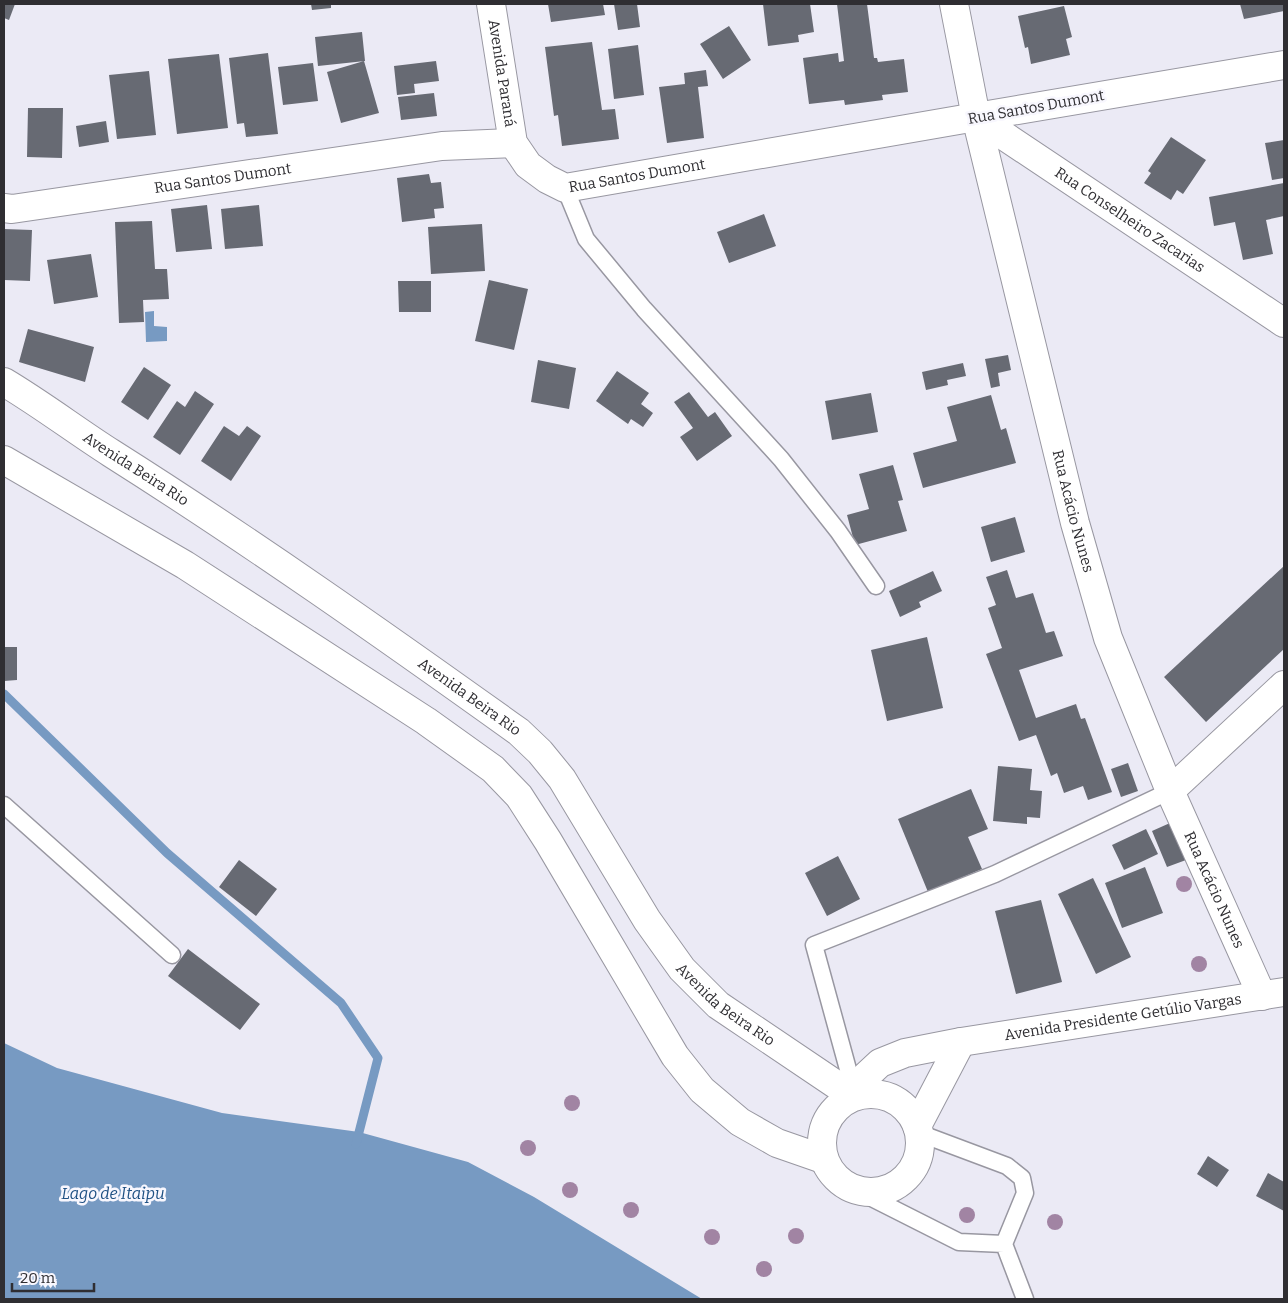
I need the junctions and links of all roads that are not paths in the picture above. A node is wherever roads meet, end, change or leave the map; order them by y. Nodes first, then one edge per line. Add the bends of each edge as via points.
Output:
1 (491, 4) edge
2 (954, 4) edge
3 (1284, 65) edge
4 (976, 116) junction
5 (513, 143) junction
6 (565, 188) junction
7 (4, 208) edge
8 (1284, 323) edge
9 (4, 382) edge
10 (4, 460) edge
11 (876, 586) dead end
12 (1284, 685) edge
13 (1170, 791) junction
14 (4, 805) edge
15 (172, 954) dead end
16 (1273, 994) edge
17 (961, 1042) junction
18 (855, 1096) junction
19 (918, 1130) junction
20 (823, 1158) junction
21 (860, 1192) junction
22 (1004, 1244) junction
23 (1025, 1299) edge

1 - 5 street, Avenida Paraná
2 - 4 street, Rua Acácio Nunes
3 - 4 street, Rua Santos Dumont
4 - 6 street, Rua Santos Dumont
4 - 8 street, Rua Conselheiro Zacarias
4 - 13 street, Rua Acácio Nunes via 1075,524 1108,638
5 - 6 street, Rua Santos Dumont via 528,165
5 - 7 street, Rua Santos Dumont via 442,146 22,208
6 - 11 lane via 586,239 644,309 781,459 838,531
9 - 18 street, Avenida Beira Rio via 177,495 519,732 562,779 647,920 682,969 718,1005
10 - 20 street via 185,565 426,721 493,769 519,796 675,1056 702,1090 748,1126 777,1143
12 - 13 street
13 - 16 street, Rua Acácio Nunes
13 - 18 lane via 995,874 814,945
14 - 15 lane
16 - 17 street, Avenida Presidente Getúlio Vargas
17 - 18 street, Avenida Presidente Getúlio Vargas via 905,1053 880,1063 866,1076
17 - 19 street
18 - 19 street via 876,1093 893,1099 908,1110
18 - 20 street via 832,1111 822,1133
19 - 21 street via 920,1149 906,1178 893,1188 876,1193
19 - 22 lane via 1008,1166 1022,1178 1025,1193
20 - 21 street via 837,1180
21 - 22 lane via 959,1242
22 - 23 lane

